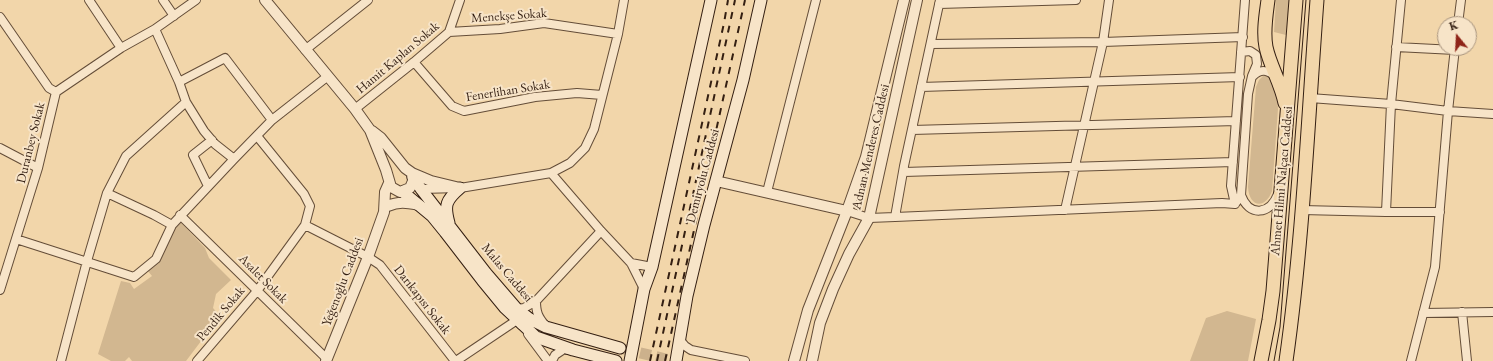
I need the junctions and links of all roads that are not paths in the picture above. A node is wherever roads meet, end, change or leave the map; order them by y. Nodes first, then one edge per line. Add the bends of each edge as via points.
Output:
1 (89, 0) edge
2 (163, 0) edge
3 (196, 0) edge
4 (265, 0) edge
5 (368, 0) edge
6 (460, 0) edge
7 (624, 0) edge
8 (711, 0) edge
9 (761, 0) edge
10 (816, 0) edge
11 (904, 0) edge
12 (917, 0) edge
13 (1076, 0) edge
14 (1109, 0) edge
15 (1246, 0) edge
16 (1268, 0) edge
17 (1296, 0) edge
18 (1317, 0) edge
19 (1401, 0) edge
20 (1461, 0) edge
21 (940, 2) edge
22 (174, 16) junction
23 (1459, 16) edge
24 (0, 17) edge
25 (155, 29) junction
26 (449, 32) junction
27 (618, 34) junction
28 (1243, 37) junction
29 (1103, 42) junction
30 (931, 44) junction
31 (1396, 47) junction
32 (121, 48) junction
33 (1437, 48) edge
34 (305, 50) junction
35 (1242, 52) junction
36 (1454, 56) edge
37 (414, 62) junction
38 (328, 76) junction
39 (1252, 76) junction
40 (1240, 78) junction
41 (1278, 79) junction
42 (179, 82) junction
43 (1094, 82) junction
44 (922, 87) junction
45 (56, 92) junction
46 (602, 95) junction
47 (1310, 98) junction
48 (186, 102) junction
49 (1391, 104) junction
50 (355, 109) junction
51 (1448, 111) junction
52 (1493, 114) edge
53 (1288, 119) junction
54 (272, 120) junction
55 (1236, 121) junction
56 (1085, 124) junction
57 (370, 130) junction
58 (912, 130) junction
59 (257, 136) junction
60 (212, 140) junction
61 (0, 148) edge
62 (234, 159) junction
63 (1233, 162) junction
64 (1075, 166) junction
65 (38, 168) junction
66 (410, 172) junction
67 (550, 172) junction
68 (904, 172) junction
69 (389, 181) junction
70 (716, 181) junction
71 (1282, 182) junction
72 (208, 186) junction
73 (460, 188) junction
74 (421, 189) junction
75 (402, 192) junction
76 (767, 192) junction
77 (107, 193) junction
78 (1242, 195) junction
79 (1235, 204) junction
80 (419, 205) junction
81 (386, 209) junction
82 (1065, 210) junction
83 (1302, 210) junction
84 (847, 211) junction
85 (1386, 212) junction
86 (1440, 212) junction
87 (180, 215) junction
88 (895, 217) junction
89 (869, 218) junction
90 (304, 225) junction
91 (449, 225) junction
92 (172, 226) junction
93 (601, 231) junction
94 (16, 238) junction
95 (368, 256) junction
96 (87, 261) junction
97 (631, 263) junction
98 (652, 267) junction
99 (644, 289) junction
100 (0, 290) edge
101 (257, 290) junction
102 (536, 301) junction
103 (1462, 312) junction
104 (1493, 312) edge
105 (1423, 313) junction
106 (517, 315) junction
107 (546, 327) junction
108 (680, 340) junction
109 (620, 348) tunnel mouth
110 (573, 350) junction
111 (327, 360) edge
112 (60, 361) edge
113 (197, 361) edge
114 (456, 361) edge
115 (548, 361) edge
116 (552, 361) edge
117 (616, 361) edge
118 (630, 361) edge
119 (676, 361) edge
120 (744, 361) edge
121 (794, 361) edge
122 (812, 361) edge
123 (1261, 361) edge
124 (1286, 361) edge
125 (1411, 361) edge
126 (1467, 361) edge

1 - 32 street
2 - 22 street
3 - 22 street, Duranbey Sokak
4 - 34 street
5 - 34 street
6 - 26 street, Hamit Kaplan Sokak
7 - 27 street
8 - 98 main road
9 - 70 main road, Demiryolu Caddesi
10 - 76 street
11 - 84 street, Adnan Menderes Caddesi via 866,157
12 - 89 street, Adnan Menderes Caddesi
13 - 21 street
14 - 29 street
15 - 28 street
16 - 41 main road via 1265,40
17 - 53 main road, Ahmet Hilmi Nalçacı Caddesi
18 - 47 main road, Ahmet Hilmi Nalçacı Caddesi
19 - 31 street
20 - 23 street
21 - 30 street
22 - 25 street, Duranbey Sokak
24 - 45 street via 49,88
25 - 32 street, Duranbey Sokak
25 - 42 street
26 - 27 street, Menekşe Sokak via 544,23
26 - 37 street, Hamit Kaplan Sokak
27 - 46 street
28 - 29 street
28 - 35 street
29 - 30 street
29 - 43 street
30 - 44 street
31 - 33 street
31 - 49 street
32 - 45 street, Duranbey Sokak
34 - 38 street
35 - 39 street via 1250,51 1256,55 1257,64
35 - 40 street
36 - 51 street
37 - 46 street, Fenerlihan Sokak via 452,106 464,111 535,97
37 - 50 street, Hamit Kaplan Sokak
38 - 50 street
38 - 54 street
39 - 41 street via 1264,70
39 - 78 street via 1247,104
40 - 43 street
40 - 55 street
41 - 53 main road
42 - 48 street
42 - 54 street via 225,58
43 - 44 street
43 - 56 street
44 - 58 street
45 - 65 street, Duranbey Sokak
46 - 67 street via 594,128 585,148 570,164
47 - 49 street
47 - 83 main road, Ahmet Hilmi Nalçacı Caddesi
48 - 60 street
48 - 77 street via 126,156
49 - 51 street
49 - 85 street
50 - 57 street
51 - 52 street
51 - 86 street
53 - 71 main road, Ahmet Hilmi Nalçacı Caddesi
54 - 59 street
55 - 56 street
55 - 63 street
56 - 58 street
56 - 64 street
57 - 66 street via 381,138
57 - 69 street
58 - 68 street
59 - 62 street
59 - 90 street, Pendik Sokak via 304,194 310,206
60 - 62 street
60 - 72 street via 193,155
61 - 65 street
62 - 72 street
63 - 64 street
63 - 79 street via 1232,186
64 - 68 street
64 - 82 street
65 - 94 street, Duranbey Sokak
66 - 69 street via 401,167 394,169
66 - 73 street
66 - 74 main road, Malas Caddesi
66 - 75 street via 412,185
67 - 73 street
67 - 93 street
68 - 88 street
69 - 75 street via 394,190
69 - 81 street via 385,192
70 - 76 street
70 - 108 main road, Demiryolu Caddesi via 687,296
71 - 78 street via 1273,204 1264,210 1252,210
71 - 123 main road, Ahmet Hilmi Nalçacı Caddesi via 1272,302
72 - 87 street
73 - 74 street
73 - 91 main road via 446,205
74 - 91 main road, Malas Caddesi
75 - 80 main road, Malas Caddesi
75 - 81 street
76 - 84 street
77 - 92 street
77 - 96 street
78 - 79 street
79 - 82 street
80 - 81 street via 402,202
80 - 106 main road, Malas Caddesi via 446,232 482,280
81 - 95 street, Yeğenoğlu Caddesi
82 - 88 street
83 - 85 street
83 - 124 main road, Ahmet Hilmi Nalçacı Caddesi
84 - 89 street
84 - 121 street, Adnan Menderes Caddesi via 808,310
85 - 86 street
86 - 105 street via 1435,267
87 - 92 street
87 - 101 street, Asalet Sokak
88 - 89 street
89 - 122 street, Adnan Menderes Caddesi via 833,289 820,323
90 - 95 street, Darıkapısı Sokak
90 - 101 street, Pendik Sokak
91 - 106 main road, Malas Caddesi
92 - 96 street via 156,259 134,277
93 - 97 street
93 - 102 street
94 - 96 street
94 - 100 street, Duranbey Sokak
95 - 111 street, Yeğenoğlu Caddesi
95 - 114 street, Darıkapısı Sokak via 380,265
96 - 112 street
97 - 98 street
97 - 99 street
98 - 99 main road
99 - 118 main road
101 - 111 street, Asalet Sokak
101 - 113 street, Pendik Sokak
102 - 106 street
102 - 107 street via 539,319
103 - 104 street
103 - 105 street
103 - 126 street
105 - 125 street
106 - 107 main road, Malas Caddesi
106 - 110 main road, Malas Caddesi via 536,337
106 - 114 street
106 - 115 street
107 - 109 main road, Malas Caddesi
108 - 119 main road, Demiryolu Caddesi
108 - 120 street via 691,350
110 - 116 street via 564,349 555,354
110 - 117 main road, Malas Caddesi

